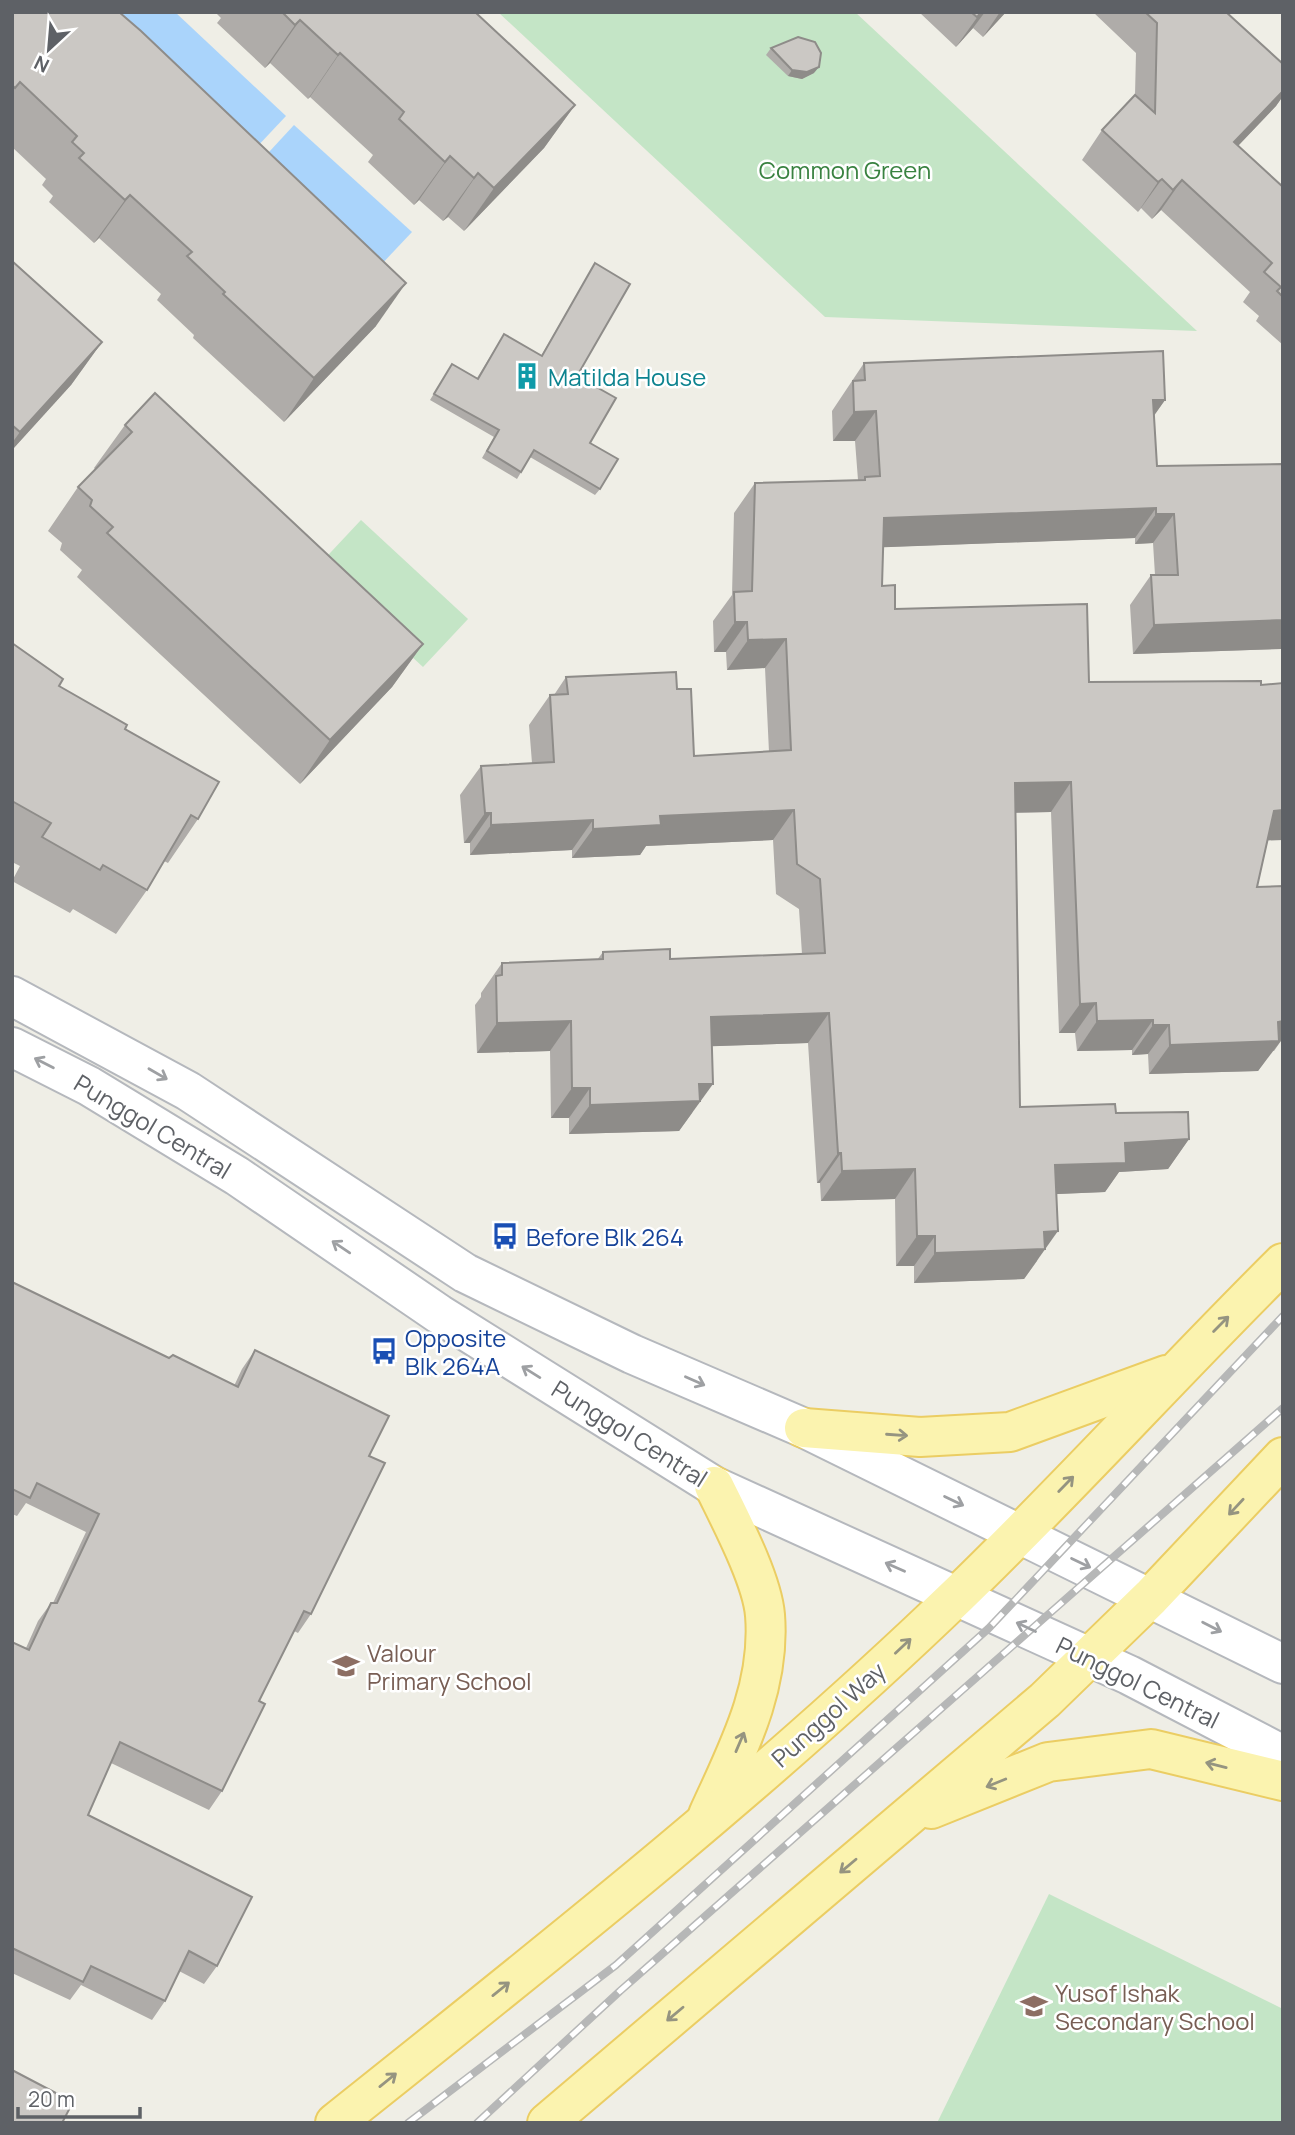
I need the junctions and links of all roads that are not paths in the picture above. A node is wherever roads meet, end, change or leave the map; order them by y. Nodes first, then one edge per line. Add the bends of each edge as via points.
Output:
1 (12, 996) edge
2 (12, 1047) edge
3 (1283, 1263) edge
4 (1173, 1373) junction
5 (804, 1429) junction
6 (1283, 1457) edge
7 (713, 1486) junction
8 (1020, 1534) junction
9 (957, 1596) junction
10 (1151, 1597) junction
11 (1088, 1655) junction
12 (1283, 1664) edge
13 (1283, 1755) edge
14 (1283, 1781) edge
15 (900, 1822) junction
16 (703, 1826) junction
17 (335, 2123) edge
18 (547, 2123) edge

1 -> 5 main road, Punggol Central via 188,1091 465,1273 632,1354
7 -> 2 main road, Punggol Central via 439,1314 237,1177 89,1086
4 -> 3 main road, Punggol Way
5 -> 4 main road via 920,1437 1010,1432
8 -> 4 main road, Punggol Way
5 -> 8 main road, Punggol Central
6 -> 10 main road
9 -> 7 main road, Punggol Central
16 -> 7 main road via 762,1688 765,1615 736,1532
8 - 9 main road, Punggol Way
8 -> 10 main road, Punggol Central
11 -> 9 main road, Punggol Central
16 -> 9 main road, Punggol Way
10 - 11 main road
10 -> 12 main road, Punggol Central
11 - 13 main road, Punggol Central
11 - 15 main road via 1045,1700
14 -> 15 main road via 1151,1748 1048,1762
15 -> 18 main road
17 -> 16 main road, Punggol Way

